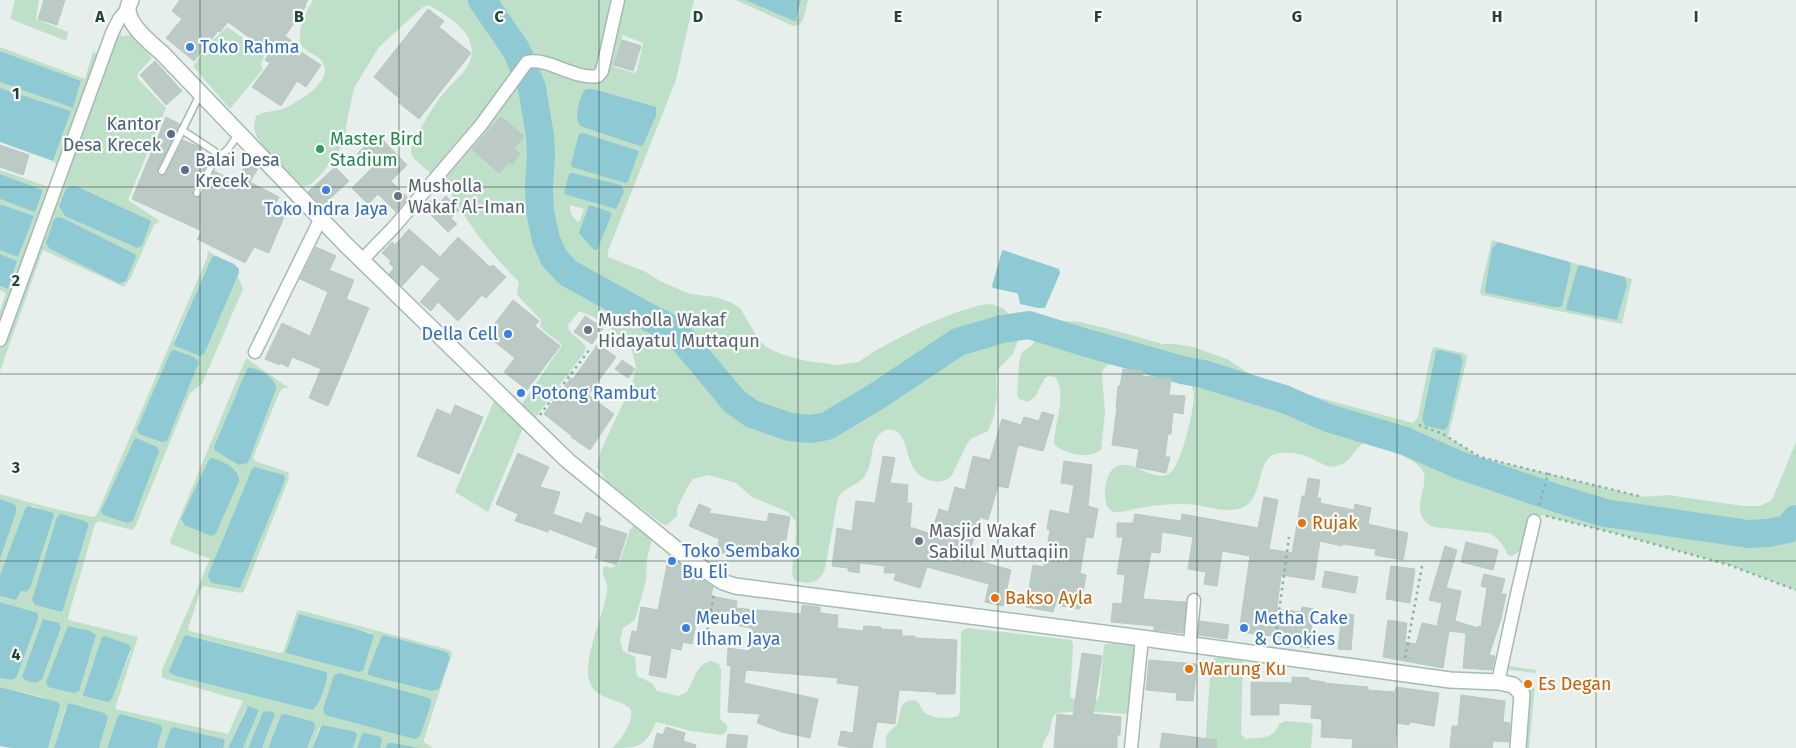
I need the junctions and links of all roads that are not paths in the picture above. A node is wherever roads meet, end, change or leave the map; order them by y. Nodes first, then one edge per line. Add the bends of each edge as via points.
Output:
1 (618, 0) edge
2 (130, 4) edge
3 (200, 93) junction
4 (182, 130) junction
5 (239, 133) junction
6 (219, 156) junction
7 (162, 171) dead end
8 (197, 193) dead end
9 (320, 218) junction
10 (362, 260) junction
11 (0, 340) edge
12 (255, 352) dead end
13 (1538, 518) road end
14 (1194, 600) dead end
15 (1142, 638) junction
16 (1190, 644) junction
17 (1498, 682) junction
18 (1131, 748) edge
19 (1518, 748) edge

1 - 10 street via 602,71 598,76 588,77 536,61 527,62 481,125
2 - 3 street via 133,23
2 - 11 street via 112,32
3 - 4 lane
3 - 5 street
4 - 6 lane
4 - 7 lane
5 - 6 lane
5 - 9 street
6 - 8 lane
9 - 10 street
9 - 12 street
10 - 15 street via 575,467 686,557 717,578 735,586
13 - 17 street via 1516,594
14 - 16 street
15 - 16 street
15 - 18 street
16 - 17 street via 1450,680
17 - 19 street via 1513,685 1522,694

